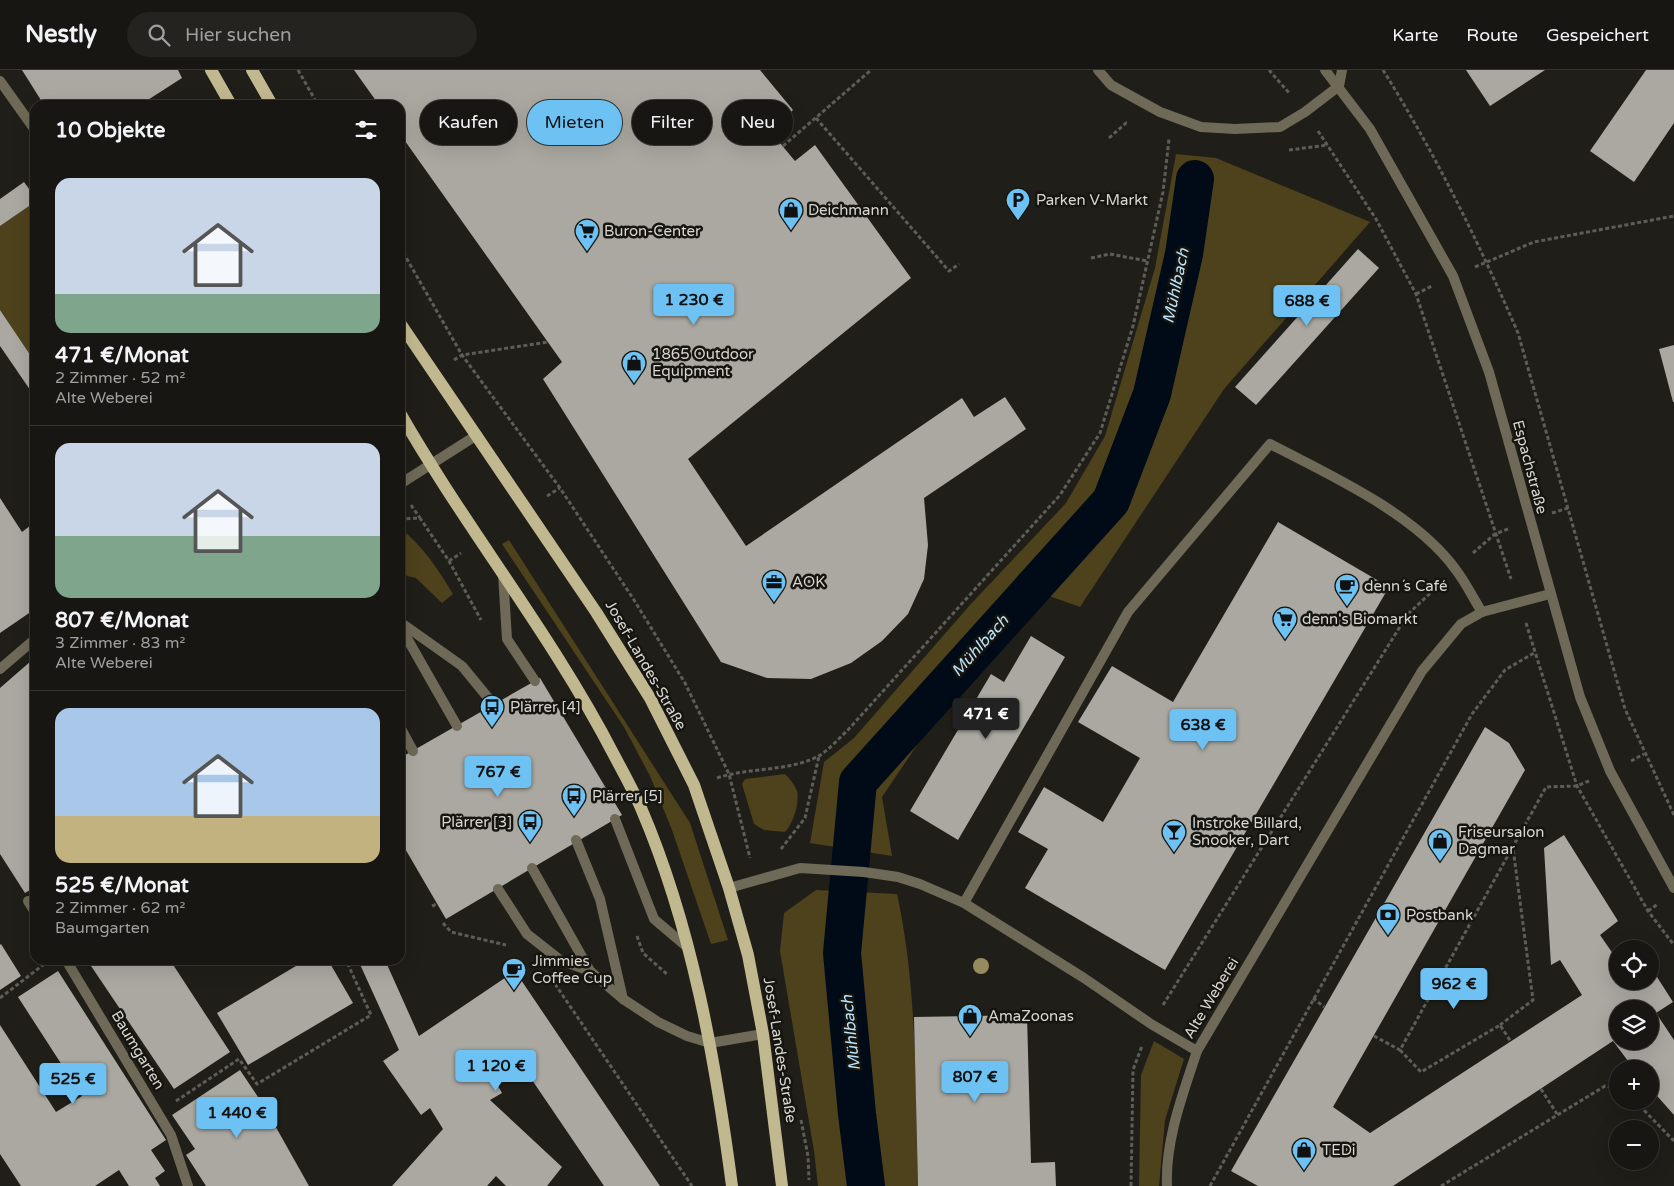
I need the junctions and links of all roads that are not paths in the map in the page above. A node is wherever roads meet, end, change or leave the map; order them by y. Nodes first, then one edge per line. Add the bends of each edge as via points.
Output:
1 (211, 70) edge
2 (252, 70) edge
3 (1098, 70) edge
4 (1325, 70) edge
5 (1342, 70) edge
6 (0, 81) edge
7 (1339, 86) junction
8 (228, 100) edge
9 (269, 100) edge
10 (30, 123) edge
11 (405, 330) edge
12 (405, 422) edge
13 (478, 435) junction
14 (430, 465) junction
15 (405, 481) edge
16 (503, 574) junction
17 (1550, 594) junction
18 (1482, 612) junction
19 (405, 626) edge
20 (405, 635) edge
21 (30, 643) edge
22 (0, 669) edge
23 (535, 681) dead end
24 (494, 705) dead end
25 (457, 726) dead end
26 (405, 736) edge
27 (413, 751) dead end
28 (615, 819) dead end
29 (576, 840) dead end
30 (532, 868) dead end
31 (728, 888) junction
32 (1674, 888) edge
33 (498, 889) dead end
34 (28, 901) dead end
35 (964, 903) junction
36 (30, 904) edge
37 (687, 947) junction
38 (69, 965) edge
39 (590, 971) junction
40 (623, 999) junction
41 (763, 1034) junction
42 (710, 1042) junction
43 (1197, 1051) junction
44 (188, 1186) edge
45 (732, 1186) edge
46 (782, 1186) edge
47 (1166, 1186) edge

1 - 8 main road
2 - 9 main road
3 - 7 street via 1111,85 1160,112 1201,127 1280,127
4 - 7 street, Espachstraße
5 - 7 street
6 - 10 street
7 - 17 street, Espachstraße via 1370,129 1453,276 1489,372
11 - 13 main road, Josef-Landes-Straße
12 - 14 main road
13 - 14 street
13 - 31 main road, Josef-Landes-Straße via 650,698 694,785
14 - 15 street
14 - 16 main road
16 - 23 street via 507,639
16 - 37 main road via 552,647 641,807 676,903
17 - 18 street, Alte Weberei
17 - 32 street, Espachstraße via 1580,697 1610,772
18 - 35 street via 1455,569 1410,524 1344,482 1270,444 1128,612
18 - 43 street, Alte Weberei via 1461,624 1422,671
19 - 24 street via 462,666
20 - 25 street
21 - 22 street
26 - 27 street
28 - 37 street via 654,919
29 - 40 street via 600,899
30 - 39 street
31 - 35 street, Alte Weberei via 800,868 820,867 898,877
31 - 41 main road, Josef-Landes-Straße via 748,955
33 - 39 street via 527,934 560,960
34 - 36 street
35 - 43 street, Alte Weberei
37 - 42 main road
38 - 44 street, Baumgarten via 171,1135
39 - 40 street
40 - 42 street via 658,1022 687,1036
41 - 42 street
41 - 46 main road, Josef-Landes-Straße
42 - 45 main road
43 - 47 street via 1175,1120

